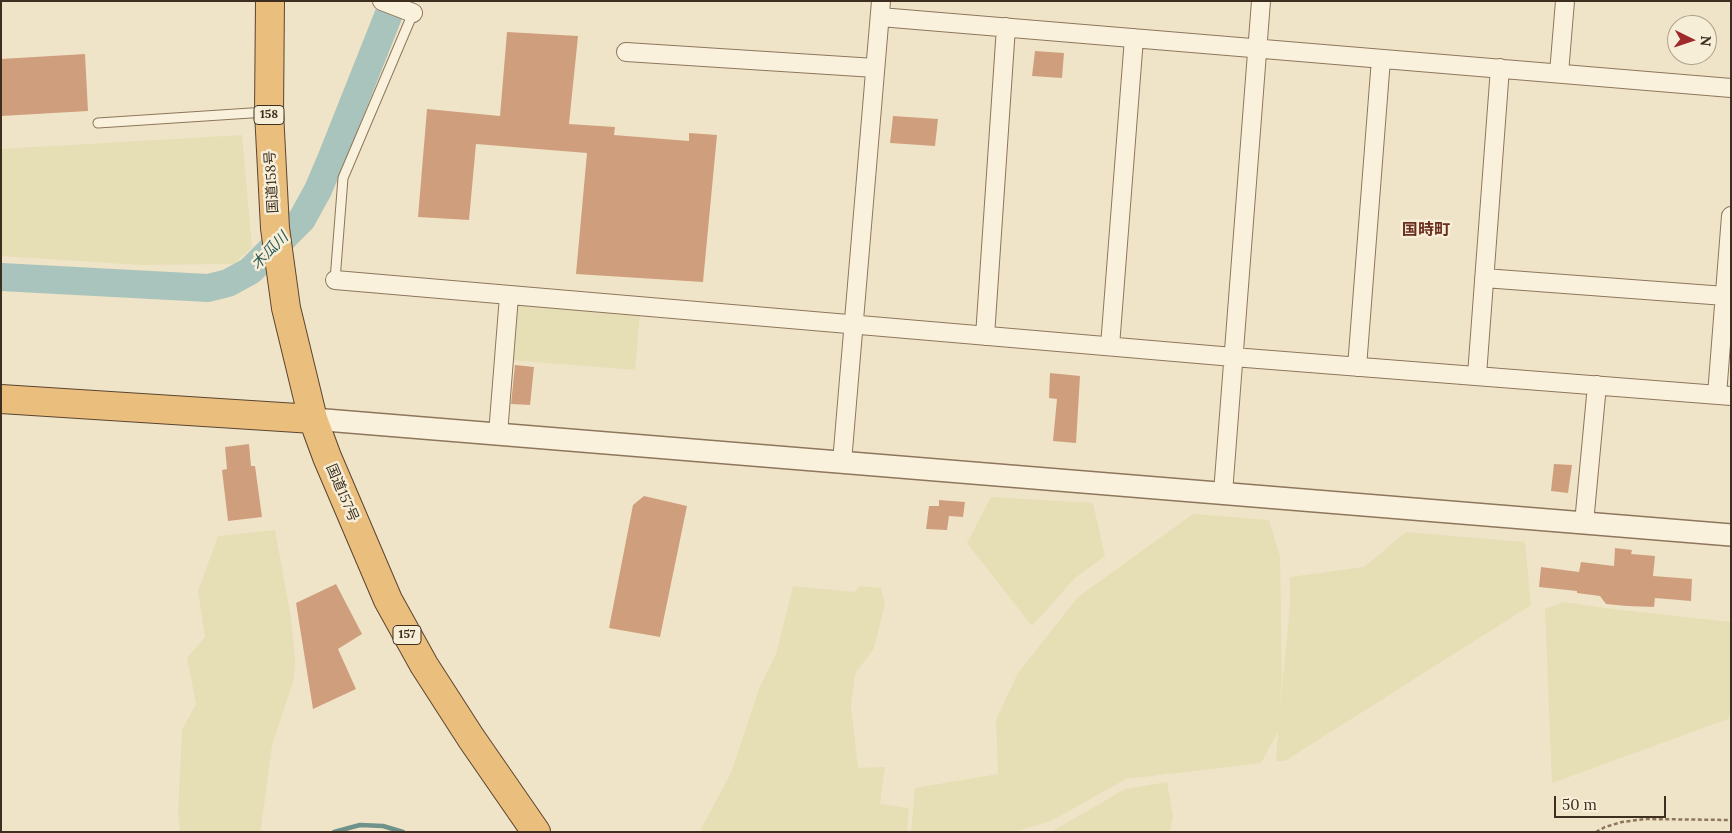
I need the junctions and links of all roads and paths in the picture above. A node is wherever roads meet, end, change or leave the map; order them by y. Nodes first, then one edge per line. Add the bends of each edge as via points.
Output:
1 (270, 1) edge
2 (1261, 1) edge
3 (1565, 1) edge
4 (383, 2) edge
5 (880, 9) edge
6 (409, 12) joint
7 (1006, 27) junction
8 (1134, 38) junction
9 (1257, 48) junction
10 (626, 52) dead end
11 (1381, 58) junction
12 (875, 68) junction
13 (1500, 68) junction
14 (1559, 73) junction
15 (1731, 88) edge
16 (269, 112) junction
17 (98, 124) dead end
18 (1731, 216) edge
19 (1484, 278) junction
20 (335, 280) joint
21 (509, 296) junction
22 (1725, 296) junction
23 (853, 325) junction
24 (984, 336) junction
25 (1110, 346) junction
26 (1233, 358) junction
27 (1357, 367) junction
28 (1476, 375) junction
29 (1597, 385) junction
30 (1724, 396) edge
31 (1, 399) edge
32 (313, 419) junction
33 (498, 434) junction
34 (842, 462) junction
35 (1223, 493) junction
36 (1584, 523) junction
37 (1731, 535) edge
38 (1731, 820) edge
39 (536, 832) edge
40 (1596, 832) edge

1 - 16 highway, 国道158号 / 158
2 - 9 street
3 - 14 street
4 - 6 street
5 - 7 street
5 - 12 street
6 - 20 lane via 343,178
7 - 8 street
7 - 24 street
8 - 9 street
8 - 25 street
9 - 11 street
9 - 26 street
10 - 12 street
11 - 13 street
11 - 27 street
12 - 23 street
13 - 14 street
13 - 19 street
14 - 15 street
16 - 17 lane
16 - 32 highway, 国道158号 / 158 via 279,263 286,308
18 - 22 street
19 - 22 street
19 - 28 street
20 - 21 street
21 - 23 street
21 - 33 street
22 - 30 street
23 - 24 street
23 - 34 street
24 - 25 street
25 - 26 street
26 - 27 street
26 - 35 street
27 - 28 street
28 - 29 street
29 - 30 street
29 - 36 street
31 - 32 highway
32 - 33 street
32 - 39 highway, 国道157号 / 157 via 388,600 450,706
33 - 34 street
34 - 35 street
35 - 36 street
36 - 37 street
38 - 40 path via 1645,819 1622,822

